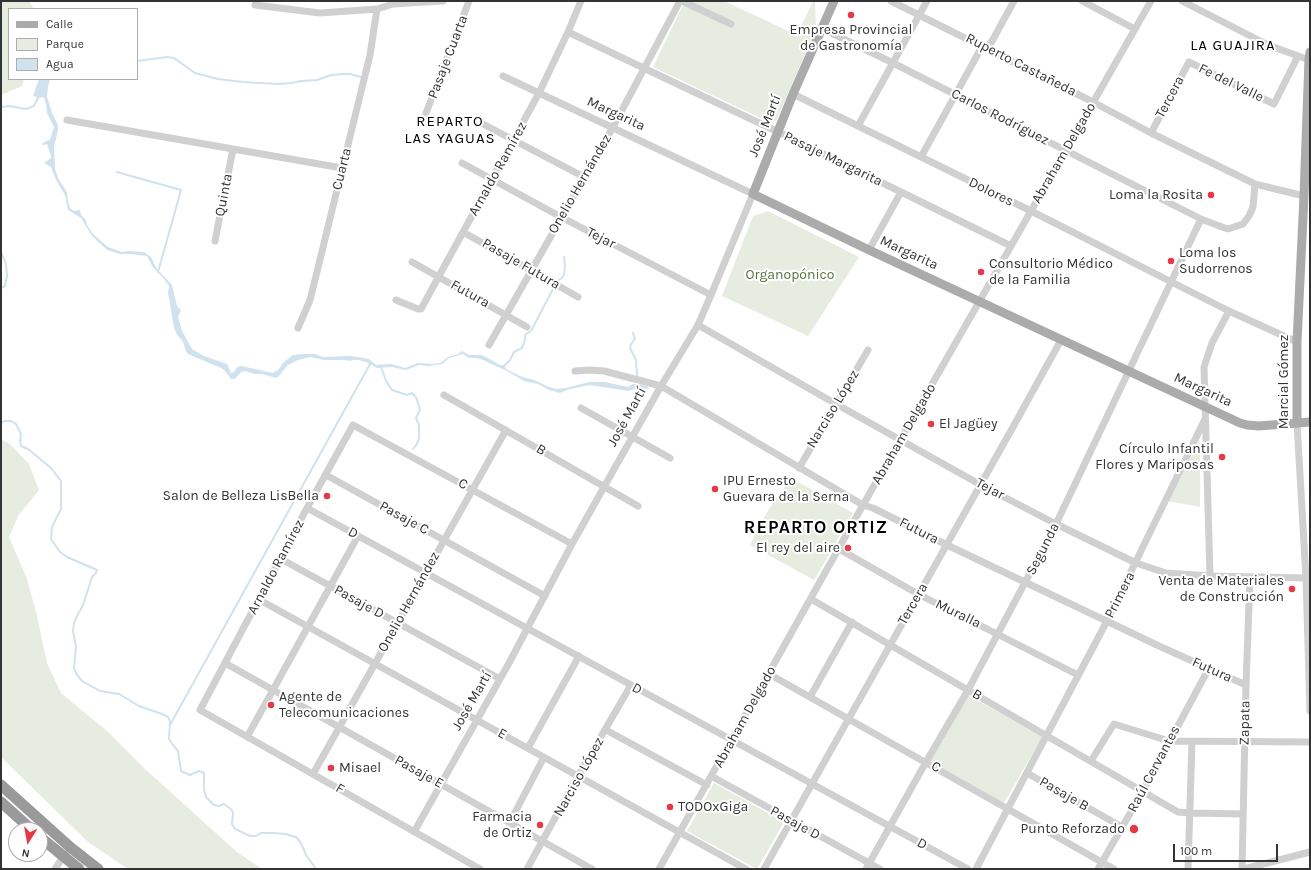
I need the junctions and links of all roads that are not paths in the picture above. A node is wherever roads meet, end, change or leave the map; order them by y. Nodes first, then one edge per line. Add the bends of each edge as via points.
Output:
1 (443, 1) edge
2 (469, 1) edge
3 (581, 1) edge
4 (681, 1) edge
5 (834, 1) edge
6 (891, 1) edge
7 (927, 1) edge
8 (1014, 1) edge
9 (1082, 1) edge
10 (1151, 1) edge
11 (1182, 1) edge
12 (255, 5) dead end
13 (377, 9) junction
14 (919, 15) junction
15 (731, 24) dead end
16 (822, 28) junction
17 (1135, 29) junction
18 (568, 32) junction
19 (986, 48) junction
20 (1298, 56) junction
21 (1309, 56) edge
22 (1189, 62) joint
23 (893, 63) junction
24 (644, 68) junction
25 (503, 76) dead end
26 (539, 93) junction
27 (793, 94) junction
28 (955, 95) junction
29 (1093, 102) junction
30 (426, 114) dead end
31 (68, 120) dead end
32 (483, 124) dead end
33 (858, 126) junction
34 (612, 127) junction
35 (1151, 132) junction
36 (778, 133) junction
37 (513, 141) junction
38 (232, 149) junction
39 (1066, 150) junction
40 (921, 157) junction
41 (462, 163) dead end
42 (342, 168) junction
43 (584, 177) junction
44 (492, 179) junction
45 (1255, 184) junction
46 (901, 192) junction
47 (753, 194) junction
48 (1304, 196) junction
49 (1031, 211) junction
50 (561, 217) junction
51 (1201, 219) junction
52 (463, 232) junction
53 (215, 241) dead end
54 (1011, 246) junction
55 (869, 250) junction
56 (412, 262) dead end
57 (531, 270) junction
58 (438, 277) junction
59 (1171, 281) junction
60 (712, 296) junction
61 (578, 297) dead end
62 (396, 300) dead end
63 (979, 302) junction
64 (1229, 311) junction
65 (506, 315) junction
66 (698, 325) junction
67 (527, 327) dead end
68 (298, 328) dead end
69 (1061, 340) junction
70 (1297, 342) junction
71 (489, 345) dead end
72 (868, 350) dead end
73 (1128, 370) junction
74 (575, 372) dead end
75 (661, 386) junction
76 (444, 395) dead end
77 (836, 404) junction
78 (1206, 407) junction
79 (581, 408) dead end
80 (1205, 419) junction
81 (1310, 422) edge
82 (1297, 423) junction
83 (353, 425) joint
84 (506, 430) junction
85 (632, 436) junction
86 (901, 440) junction
87 (670, 458) dead end
88 (799, 468) junction
89 (326, 474) junction
90 (981, 485) junction
91 (604, 487) junction
92 (472, 490) junction
93 (863, 505) junction
94 (638, 506) dead end
95 (307, 508) junction
96 (1056, 524) junction
97 (358, 536) junction
98 (444, 540) junction
99 (572, 544) junction
100 (947, 545) junction
101 (839, 549) junction
102 (281, 559) junction
103 (1136, 564) junction
104 (426, 574) junction
105 (1210, 576) junction
106 (1250, 577) junction
107 (1306, 578) junction
108 (1026, 582) junction
109 (331, 586) junction
110 (918, 594) junction
111 (545, 596) junction
112 (258, 599) junction
113 (811, 599) junction
114 (1107, 621) junction
115 (852, 622) junction
116 (397, 623) junction
117 (308, 627) junction
118 (528, 629) junction
119 (998, 634) junction
120 (890, 644) junction
121 (579, 656) junction
122 (225, 662) junction
123 (374, 663) junction
124 (1209, 668) junction
125 (769, 674) junction
126 (1078, 675) junction
127 (500, 679) junction
128 (631, 685) junction
129 (1246, 685) junction
130 (273, 690) junction
131 (968, 690) junction
132 (810, 697) junction
133 (200, 710) joint
134 (1310, 711) edge
135 (848, 718) junction
136 (477, 720) junction
137 (339, 727) junction
138 (606, 730) junction
139 (1047, 735) junction
140 (247, 737) junction
141 (732, 740) junction
142 (1169, 741) junction
143 (1192, 741) junction
144 (1245, 742) junction
145 (1310, 742) edge
146 (528, 748) junction
147 (544, 757) junction
148 (1092, 761) junction
149 (926, 762) junction
150 (1027, 773) junction
151 (313, 774) junction
152 (578, 776) junction
153 (711, 776) junction
154 (812, 783) junction
155 (441, 784) junction
156 (1, 785) edge
157 (707, 785) junction
158 (1143, 791) junction
159 (1, 802) edge
160 (1008, 808) junction
161 (1191, 813) junction
162 (1243, 814) junction
163 (791, 820) junction
164 (23, 822) edge
165 (510, 822) junction
166 (890, 826) junction
167 (1122, 827) junction
168 (414, 832) junction
169 (680, 832) junction
170 (543, 841) junction
171 (48, 844) edge
172 (70, 847) junction
173 (1310, 852) edge
174 (63, 857) junction
175 (1102, 862) junction
176 (868, 866) edge
177 (56, 869) edge
178 (79, 869) edge
179 (98, 869) edge
180 (480, 869) edge
181 (527, 869) edge
182 (592, 869) edge
183 (659, 869) edge
184 (746, 869) edge
185 (764, 869) edge
186 (880, 869) edge
187 (968, 869) edge
188 (976, 869) edge
189 (1098, 869) edge
190 (1114, 869) edge
191 (1188, 869) edge
192 (1243, 869) edge

1 - 13 street via 393,4
2 - 30 street, Pasaje Cuarta
3 - 18 street, Arnaldo Ramírez
4 - 15 street
4 - 24 street, Onelio Hernández
5 - 16 main road, José Martí
6 - 14 street, Ruperto Castañeda
7 - 14 street
8 - 19 street
9 - 17 street
10 - 17 street, Abraham Delgado
11 - 20 street via 1268,45
12 - 13 street via 320,13
13 - 42 street, Cuarta via 370,55
14 - 19 street, Ruperto Castañeda
14 - 23 street
16 - 23 street, Carlos Rodríguez
16 - 27 main road, José Martí
17 - 29 street, Abraham Delgado
18 - 24 street, Pasaje Margarita
18 - 26 street, Arnaldo Ramírez
19 - 28 street via 979,52
19 - 29 street, Ruperto Castañeda
20 - 21 street
20 - 22 street, Fe del Valle via 1274,104
21 - 48 main road, Marcial Gómez
22 - 35 street, Tercera
23 - 28 street, Carlos Rodríguez
23 - 33 street
24 - 34 street, Onelio Hernández
24 - 36 street, Pasaje Margarita
25 - 26 street, Margarita
26 - 34 street, Margarita
26 - 37 street, Arnaldo Ramírez
27 - 33 street, Dolores
27 - 36 main road, José Martí
28 - 39 street, Carlos Rodríguez
28 - 40 street
29 - 35 street, Ruperto Castañeda
29 - 39 street, Abraham Delgado
31 - 38 street
32 - 37 street
33 - 40 street, Dolores
34 - 43 street, Onelio Hernández
34 - 47 street, Margarita
35 - 45 street, Ruperto Castañeda
36 - 46 street, Pasaje Margarita
36 - 47 main road, José Martí
37 - 43 street
37 - 44 street, Arnaldo Ramírez
38 - 42 street
38 - 53 street, Quinta
39 - 49 street, Abraham Delgado
39 - 51 street, Carlos Rodríguez
40 - 49 street, Dolores
41 - 44 street, Tejar
42 - 68 street, Cuarta via 310,300
43 - 50 street, Onelio Hernández
44 - 50 street, Tejar
44 - 52 street, Arnaldo Ramírez
45 - 48 street, Ruperto Castañeda
45 - 51 street, Carlos Rodríguez via 1253,207 1243,224 1228,229
46 - 54 street, Pasaje Margarita
46 - 55 street
47 - 55 main road, Margarita
47 - 60 street, José Martí
48 - 70 main road, Marcial Gómez
49 - 54 street, Abraham Delgado
49 - 59 street, Dolores
50 - 57 street, Onelio Hernández
50 - 60 street, Tejar
51 - 59 street, Segunda
52 - 57 street, Pasaje Futura
52 - 58 street, Arnaldo Ramírez
54 - 63 street, Abraham Delgado
55 - 63 main road, Margarita
56 - 58 street, Futura
57 - 61 street, Pasaje Futura
57 - 65 street, Onelio Hernández
58 - 62 street, Arnaldo Ramírez via 421,309
58 - 65 street, Futura
59 - 64 street, Dolores
59 - 73 street, Segunda
60 - 66 street, José Martí
63 - 69 main road, Margarita
63 - 86 street, Abraham Delgado
64 - 70 street, Dolores
64 - 78 street, Primera via 1212,343 1204,367
65 - 67 street, Futura
65 - 71 street, Onelio Hernández
66 - 75 street, José Martí
66 - 77 street, Tejar
69 - 73 main road, Margarita
69 - 90 street, Tercera
70 - 82 main road, Marcial Gómez
72 - 77 street, Narciso López
73 - 78 main road, Margarita
73 - 96 street, Segunda
74 - 75 street, Futura via 604,371
75 - 85 street, José Martí
75 - 88 street, Futura
76 - 84 street, B
77 - 86 street, Tejar
77 - 88 street, Narciso López
78 - 80 street, Primera
78 - 82 main road, Margarita via 1247,425
79 - 85 street
80 - 103 street, Primera
80 - 105 street
81 - 82 main road, Margarita
82 - 107 street, Marcial Gómez
83 - 89 street, Arnaldo Ramírez
83 - 92 street, C
84 - 91 street, B
84 - 92 street, Onelio Hernández
85 - 87 street
85 - 91 street, José Martí
86 - 90 street, Tejar
86 - 93 street, Abraham Delgado
88 - 93 street, Futura
89 - 95 street, Arnaldo Ramírez
89 - 98 street, Pasaje C
90 - 96 street, Tejar
90 - 100 street, Tercera
91 - 94 street, B
91 - 99 street, José Martí
92 - 98 street, Onelio Hernández
92 - 99 street, C
93 - 100 street, Futura
93 - 101 street, Abraham Delgado
95 - 97 street, D
95 - 102 street, Arnaldo Ramírez
96 - 103 street, Tejar
96 - 108 street, Segunda
97 - 104 street, D
97 - 109 street
98 - 104 street, Onelio Hernández
98 - 111 street, Pasaje C
99 - 111 street, José Martí
100 - 108 street, Futura
100 - 110 street, Tercera
101 - 110 street, Muralla
101 - 113 street, Abraham Delgado
102 - 109 street, Pasaje D
102 - 112 street, Arnaldo Ramírez
103 - 105 street, Tejar via 1166,573
103 - 114 street, Primera
104 - 116 street, Onelio Hernández
104 - 118 street, D
105 - 106 street, Tejar
106 - 107 street, Tejar
106 - 129 street, Zapata
107 - 134 street, Marcial Gómez
108 - 114 street, Futura
108 - 119 street, Segunda
109 - 116 street, Pasaje D
109 - 117 street
110 - 119 street, Muralla
110 - 120 street, Tercera
111 - 118 street, José Martí
112 - 117 street, E
112 - 122 street, Arnaldo Ramírez
113 - 115 street, B
113 - 125 street, Abraham Delgado
114 - 124 street, Futura
114 - 126 street, Primera
115 - 120 street, B
115 - 132 street
116 - 123 street, Onelio Hernández
116 - 127 street, Pasaje D
117 - 123 street, E
117 - 130 street
118 - 121 street, D
118 - 127 street, José Martí
119 - 126 street, Muralla
119 - 131 street, Segunda
120 - 131 street, B
120 - 135 street, Tercera
121 - 128 street, D
121 - 146 street
122 - 130 street, Pasaje E
122 - 133 street, Arnaldo Ramírez
123 - 136 street, E
123 - 137 street, Onelio Hernández
124 - 129 street, Futura
124 - 142 street, Raúl Cervantes
125 - 132 street, C
125 - 141 street, Abraham Delgado
126 - 139 street, Primera
127 - 136 street, José Martí
128 - 138 street, Narciso López
128 - 141 street, D
129 - 144 street, Zapata
130 - 137 street, Pasaje E
130 - 140 street
131 - 139 street, B
131 - 149 street, Segunda
132 - 135 street, C
133 - 140 street, F
135 - 149 street, C
135 - 154 street, Tercera
136 - 146 street, E
136 - 155 street, José Martí
137 - 151 street, Onelio Hernández
137 - 155 street, Pasaje E
138 - 152 street, Narciso López
138 - 157 street
139 - 148 street, B
139 - 150 street, Primera
140 - 151 street, F
141 - 153 street, Abraham Delgado
141 - 154 street, D
142 - 143 street
142 - 148 street via 1114,724
142 - 158 street, Raúl Cervantes
143 - 144 street
143 - 161 street
144 - 145 street
144 - 162 street, Zapata
146 - 147 street, E
147 - 152 street, E
147 - 165 street
148 - 158 street, B
149 - 160 street, C
149 - 166 street, Segunda
150 - 160 street, Primera
150 - 167 street, Pasaje B
151 - 168 street, F
152 - 169 street, E
152 - 170 street, Narciso López
153 - 157 street, Abraham Delgado
153 - 163 street, Pasaje D
154 - 163 street, Tercera
154 - 166 street, D
155 - 165 street, Pasaje E
155 - 168 street, José Martí
156 - 172 highway
157 - 169 street, Abraham Delgado
158 - 161 street, B via 1178,812
158 - 167 street, Raúl Cervantes
159 - 164 highway
160 - 175 street, C
160 - 188 street, Primera
161 - 162 street, B
161 - 191 street
162 - 192 street, Zapata
163 - 176 street, Pasaje D
163 - 185 street, Tercera
165 - 170 street, Pasaje E
166 - 176 street, Segunda
166 - 187 street, D
167 - 175 street, Raúl Cervantes
168 - 180 street, F
169 - 183 street, Abraham Delgado
169 - 184 street, E
170 - 181 street, Narciso López
170 - 182 street, Pasaje E
171 - 174 highway
172 - 174 street
172 - 179 highway
173 - 192 street
174 - 177 street
174 - 178 highway
175 - 189 street, Raúl Cervantes
175 - 190 street, C
176 - 186 street, Pasaje D

